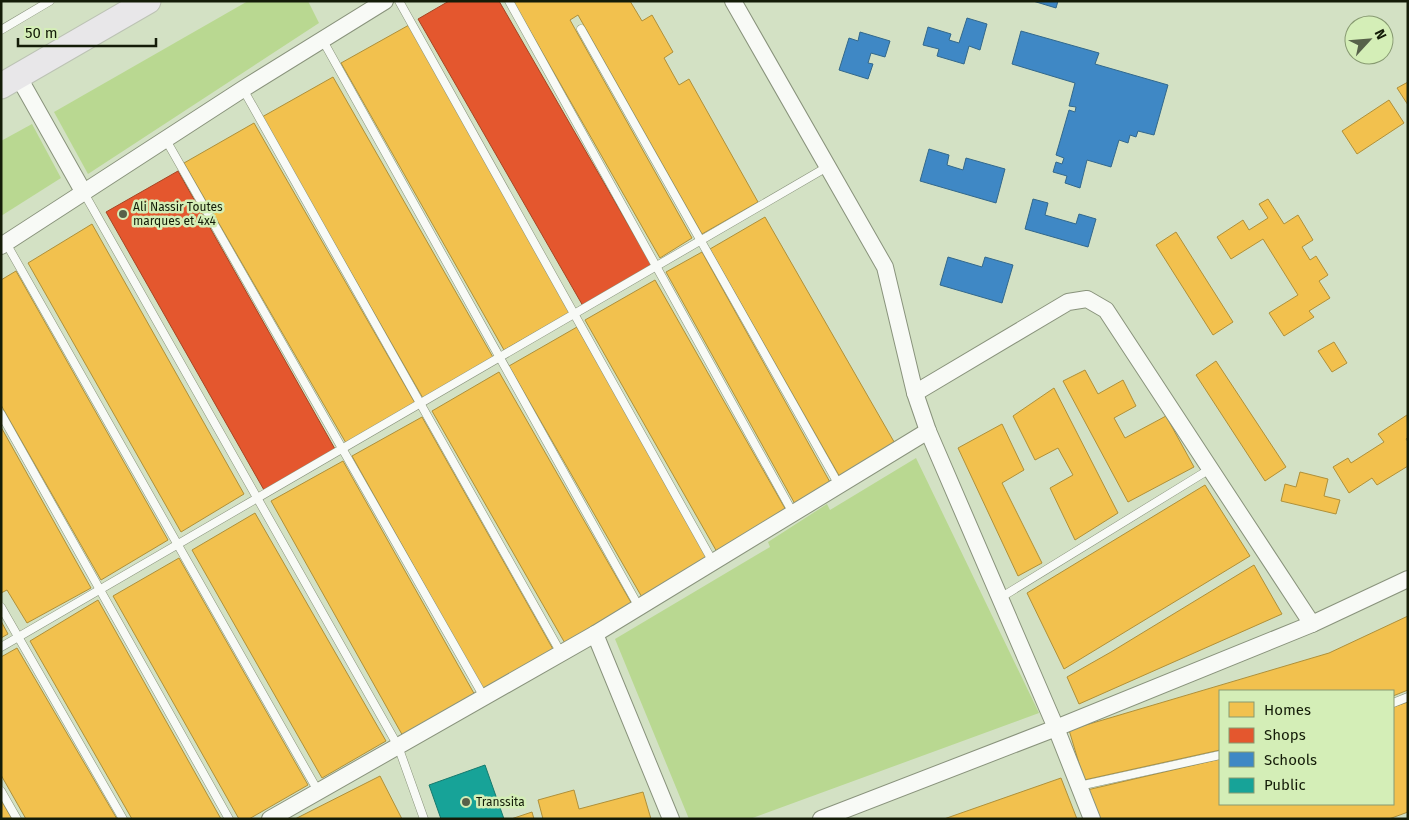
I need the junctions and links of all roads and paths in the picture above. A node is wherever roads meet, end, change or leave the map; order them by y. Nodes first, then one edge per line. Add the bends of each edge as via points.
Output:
1 (50, 1) edge
2 (148, 1) edge
3 (384, 1) edge
4 (399, 1) edge
5 (508, 1) edge
6 (733, 1) edge
7 (581, 29) dead end
8 (1, 30) edge
9 (322, 39) junction
10 (10, 81) edge
11 (243, 89) junction
12 (166, 140) junction
13 (827, 167) junction
14 (84, 193) junction
15 (700, 241) junction
16 (4, 245) edge
17 (656, 266) junction
18 (574, 314) junction
19 (500, 358) junction
20 (915, 393) junction
21 (420, 404) junction
22 (1, 414) edge
23 (928, 431) junction
24 (342, 449) junction
25 (1210, 468) junction
26 (838, 486) junction
27 (257, 498) junction
28 (793, 514) junction
29 (178, 544) junction
30 (713, 562) junction
31 (1408, 579) edge
32 (100, 590) junction
33 (1000, 598) junction
34 (1, 607) edge
35 (639, 607) junction
36 (1312, 624) junction
37 (595, 634) junction
38 (18, 637) junction
39 (1, 647) edge
40 (561, 654) junction
41 (484, 697) junction
42 (1408, 697) edge
43 (1394, 702) edge
44 (1056, 728) junction
45 (398, 746) junction
46 (1219, 755) edge
47 (1079, 786) junction
48 (1, 791) edge
49 (318, 791) junction
50 (17, 819) edge
51 (123, 819) edge
52 (229, 819) edge
53 (270, 819) edge
54 (424, 819) edge
55 (671, 819) edge
56 (820, 819) edge
57 (1092, 819) edge

1 - 8 lane
2 - 10 main road
3 - 9 street
4 - 18 lane
5 - 17 lane
6 - 13 street
7 - 15 lane
9 - 11 street
9 - 19 lane
10 - 14 street
11 - 12 street
11 - 21 lane
12 - 14 street
12 - 24 lane
13 - 15 lane
13 - 20 street via 884,267
14 - 16 street
14 - 27 lane
15 - 17 lane
15 - 26 lane
16 - 29 lane
17 - 18 lane
17 - 28 lane
18 - 19 lane
18 - 30 lane
19 - 21 lane
19 - 35 lane
20 - 23 street
20 - 25 street via 1068,302 1087,299 1106,310
21 - 24 lane
21 - 40 lane
22 - 32 lane
23 - 26 street
23 - 33 street
24 - 27 lane
24 - 41 lane
25 - 33 lane
25 - 36 street
26 - 28 street
27 - 29 lane
27 - 45 lane
28 - 30 street
29 - 32 lane
29 - 49 lane
30 - 35 street
31 - 36 street
32 - 38 lane
32 - 52 lane
33 - 44 street
34 - 38 lane
35 - 37 street
36 - 44 street
37 - 40 street
37 - 55 street
38 - 39 lane
38 - 51 lane
40 - 41 street
41 - 45 street
42 - 43 lane
44 - 47 street
44 - 56 street
45 - 49 street
45 - 54 lane
46 - 47 lane
47 - 57 street
48 - 50 lane
49 - 53 street

